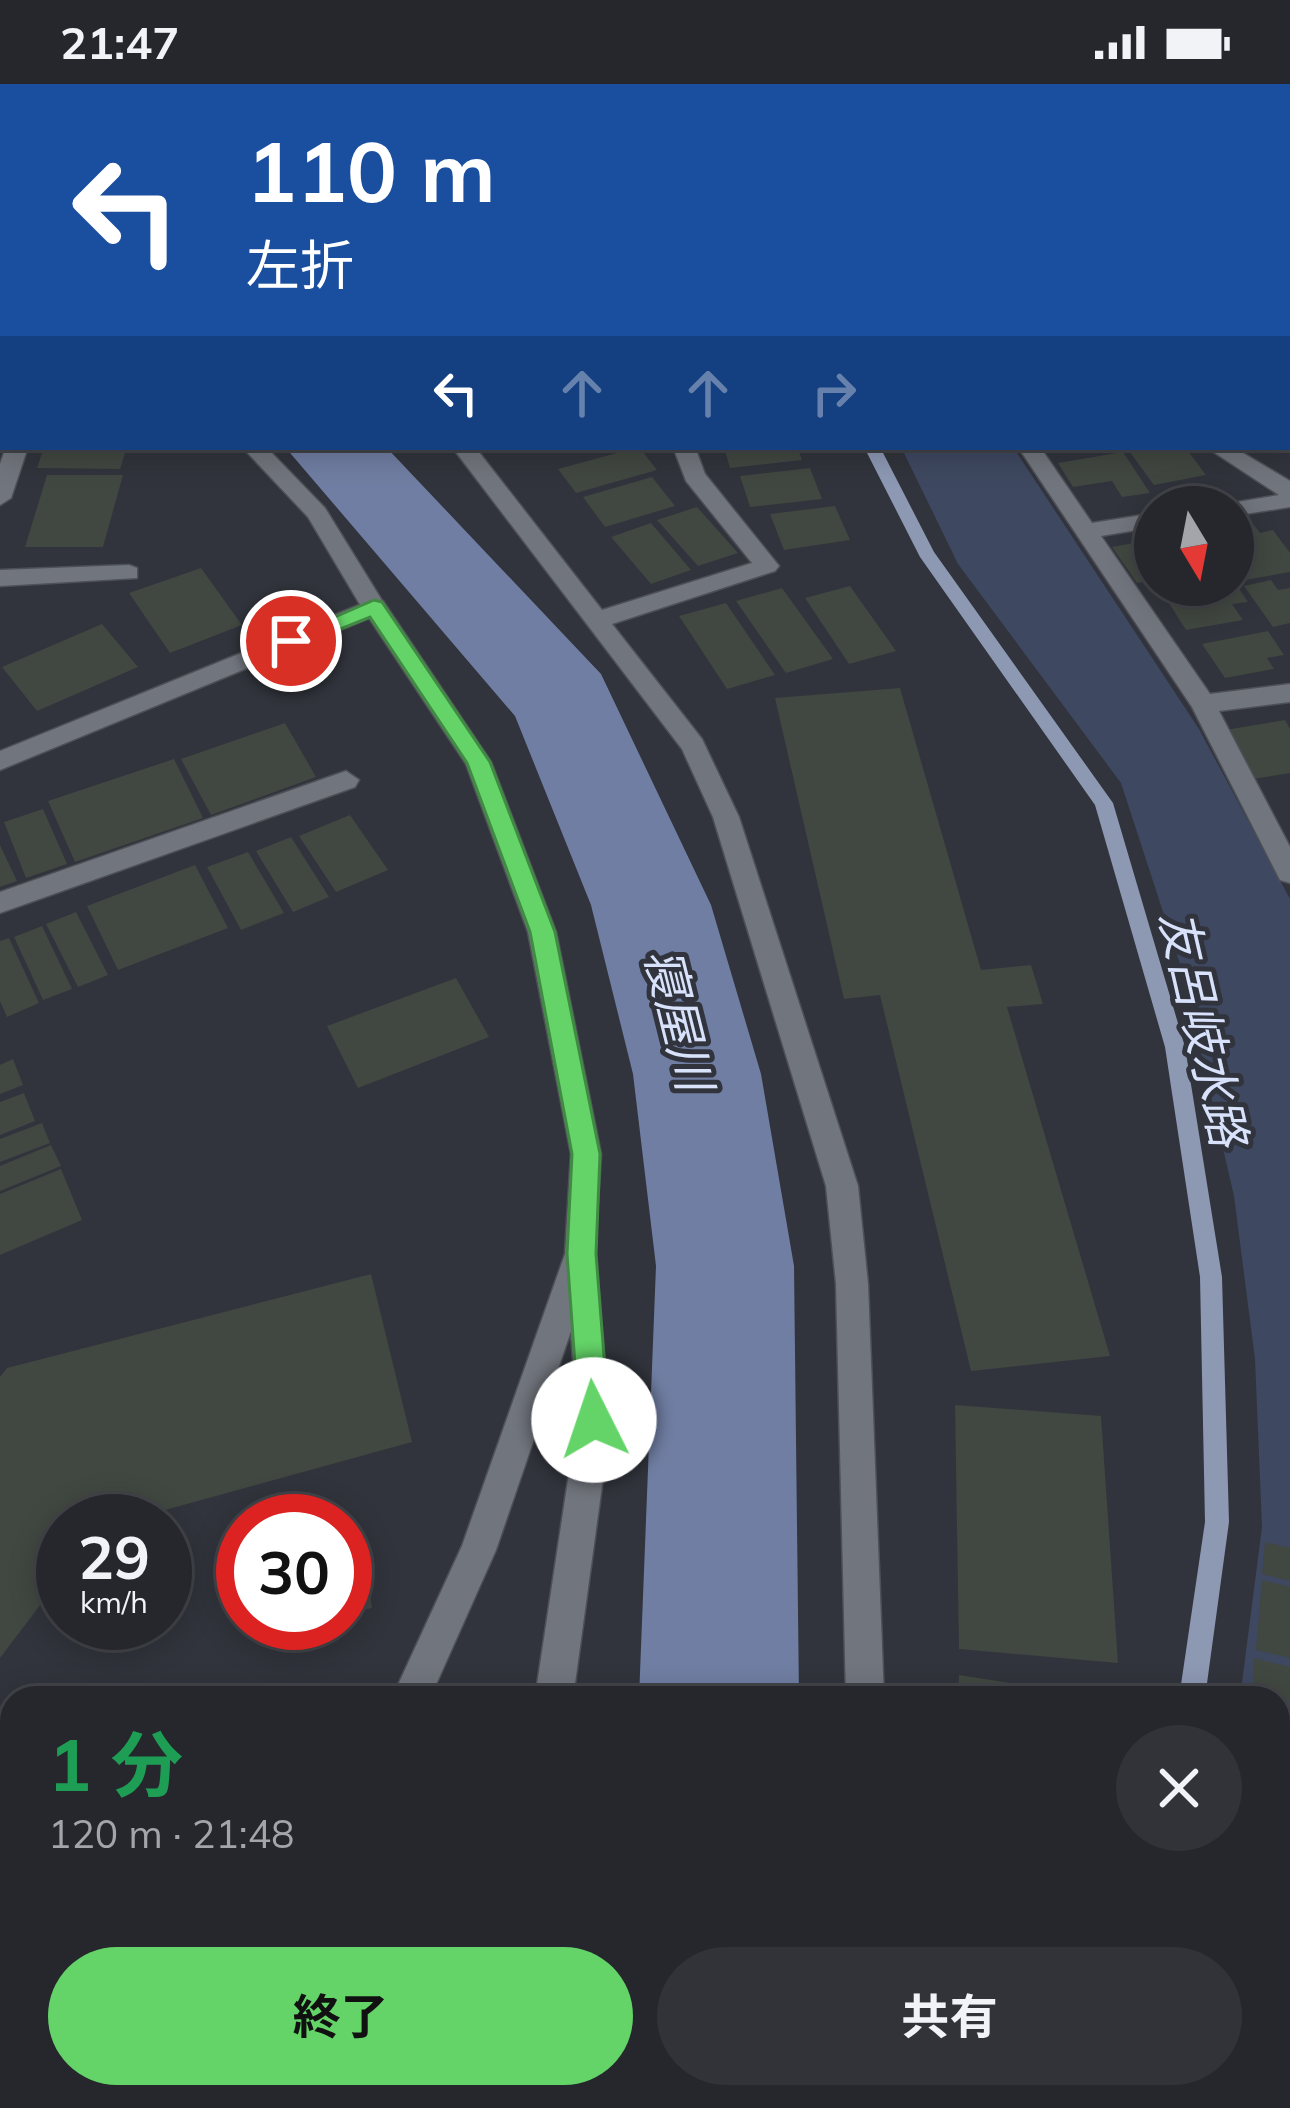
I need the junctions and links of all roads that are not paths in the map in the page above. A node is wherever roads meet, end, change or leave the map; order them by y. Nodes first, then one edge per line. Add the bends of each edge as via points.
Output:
1 (16, 450) edge
2 (256, 450) edge
3 (465, 450) edge
4 (685, 450) edge
5 (1031, 450) edge
6 (1222, 450) edge
7 (1290, 490) edge
8 (0, 498) edge
9 (1290, 500) edge
10 (1254, 506) edge
11 (1134, 523) edge
12 (1085, 530) junction
13 (129, 573) dead end
14 (0, 578) edge
15 (374, 607) junction
16 (597, 620) junction
17 (1290, 693) edge
18 (1203, 704) junction
19 (0, 761) edge
20 (346, 780) dead end
21 (1290, 873) edge
22 (0, 903) edge
23 (581, 1254) junction
24 (416, 1686) edge
25 (556, 1686) edge
26 (865, 1686) edge

1 - 8 street
2 - 15 street via 316,513
3 - 16 street
4 - 16 street via 694,476 767,566
5 - 12 street
6 - 7 street
9 - 10 street
11 - 12 street
12 - 18 street
13 - 14 street
15 - 19 street
15 - 23 street via 478,762 542,932 586,1154
16 - 26 street via 694,745 726,817 842,1186
17 - 18 street
18 - 21 street
20 - 22 street
23 - 24 street via 478,1550
23 - 25 street via 594,1420

